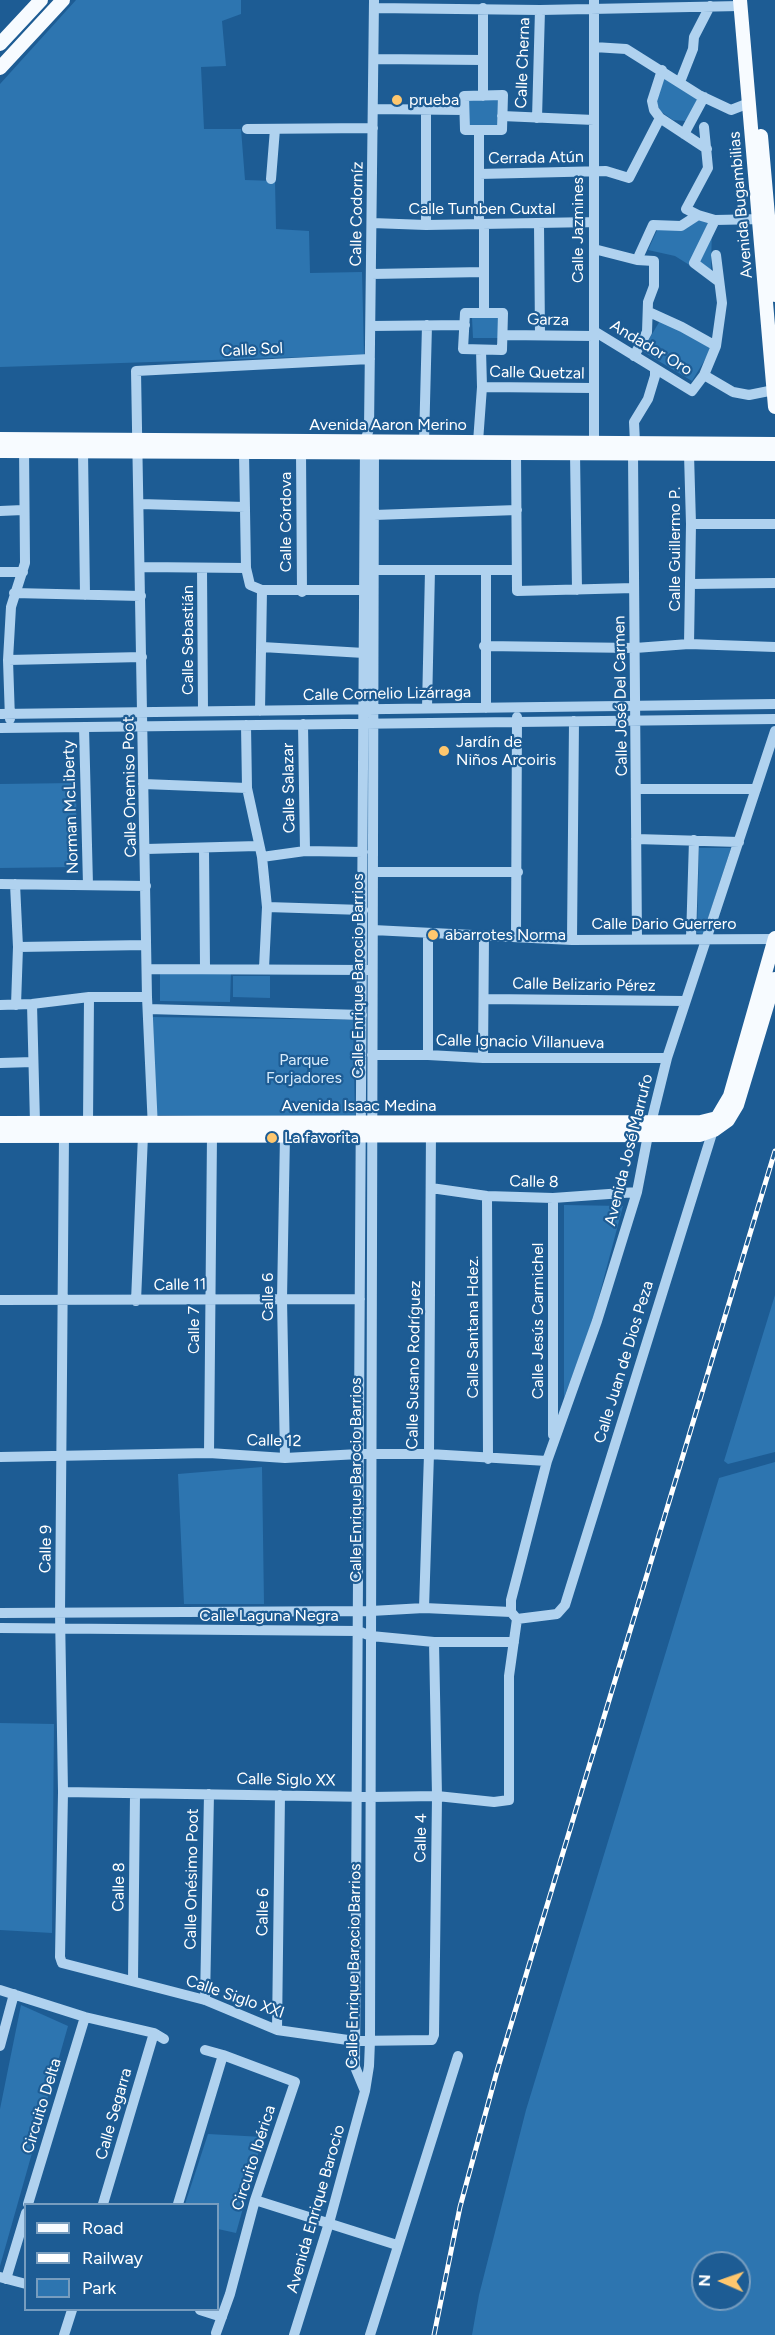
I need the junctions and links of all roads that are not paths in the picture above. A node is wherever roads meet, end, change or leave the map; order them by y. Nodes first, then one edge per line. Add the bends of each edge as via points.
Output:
1 (41, 0) edge
2 (63, 0) edge
3 (743, 2) edge
4 (374, 4) edge
5 (594, 4) edge
6 (710, 6) junction
7 (483, 8) junction
8 (540, 10) junction
9 (0, 44) edge
10 (594, 48) junction
11 (374, 59) junction
12 (483, 60) junction
13 (750, 62) junction
14 (0, 69) edge
15 (662, 70) junction
16 (680, 82) junction
17 (483, 96) junction
18 (704, 97) junction
19 (749, 103) junction
20 (373, 109) junction
21 (426, 109) junction
22 (464, 110) junction
23 (502, 116) junction
24 (537, 117) junction
25 (660, 118) junction
26 (594, 120) junction
27 (704, 127) dead end
28 (373, 128) junction
29 (248, 129) dead end
30 (275, 129) junction
31 (479, 130) junction
32 (684, 134) junction
33 (707, 149) junction
34 (593, 172) junction
35 (770, 173) edge
36 (479, 174) junction
37 (271, 179) dead end
38 (698, 215) junction
39 (764, 219) junction
40 (715, 220) junction
41 (593, 222) junction
42 (372, 223) junction
43 (481, 224) junction
44 (538, 224) junction
45 (426, 225) junction
46 (594, 249) junction
47 (717, 255) dead end
48 (636, 260) junction
49 (484, 272) junction
50 (371, 274) junction
51 (718, 281) junction
52 (775, 295) edge
53 (649, 312) junction
54 (483, 313) junction
55 (427, 325) junction
56 (465, 325) junction
57 (371, 326) junction
58 (594, 334) junction
59 (503, 335) junction
60 (540, 335) junction
61 (716, 346) junction
62 (481, 350) junction
63 (634, 356) junction
64 (370, 359) junction
65 (655, 370) junction
66 (704, 375) junction
67 (482, 387) junction
68 (593, 388) junction
69 (774, 390) edge
70 (775, 407) edge
71 (0, 439) edge
72 (424, 441) junction
73 (478, 442) junction
74 (370, 443) junction
75 (775, 444) edge
76 (24, 445) junction
77 (138, 445) junction
78 (594, 448) junction
79 (634, 448) junction
80 (0, 451) edge
81 (83, 451) junction
82 (244, 452) junction
83 (301, 452) junction
84 (516, 453) junction
85 (575, 453) junction
86 (689, 454) junction
87 (775, 454) edge
88 (140, 504) junction
89 (245, 507) junction
90 (24, 510) junction
91 (517, 510) junction
92 (0, 511) edge
93 (374, 515) junction
94 (691, 524) junction
95 (775, 524) edge
96 (141, 567) junction
97 (202, 568) junction
98 (246, 568) junction
99 (374, 570) junction
100 (430, 570) junction
101 (486, 570) junction
102 (516, 570) junction
103 (0, 572) edge
104 (23, 572) junction
105 (691, 584) junction
106 (775, 584) edge
107 (634, 588) junction
108 (262, 590) junction
109 (369, 590) junction
110 (577, 590) junction
111 (302, 592) junction
112 (14, 593) junction
113 (85, 595) junction
114 (141, 596) junction
115 (689, 644) junction
116 (484, 646) junction
117 (262, 647) junction
118 (775, 647) edge
119 (635, 648) junction
120 (364, 653) junction
121 (142, 657) junction
122 (8, 660) junction
123 (775, 704) edge
124 (634, 706) junction
125 (516, 707) junction
126 (427, 708) junction
127 (486, 708) junction
128 (368, 709) junction
129 (203, 711) junction
130 (260, 711) junction
131 (143, 712) junction
132 (5, 714) edge
133 (775, 719) edge
134 (634, 720) junction
135 (574, 721) junction
136 (517, 722) junction
137 (303, 724) junction
138 (368, 724) junction
139 (246, 725) junction
140 (144, 726) junction
141 (84, 727) junction
142 (5, 728) edge
143 (775, 730) edge
144 (143, 784) junction
145 (247, 788) junction
146 (637, 789) junction
147 (756, 789) junction
148 (636, 839) junction
149 (694, 840) junction
150 (739, 842) junction
151 (204, 848) junction
152 (146, 849) junction
153 (260, 851) junction
154 (305, 851) junction
155 (363, 852) junction
156 (373, 872) junction
157 (518, 872) junction
158 (0, 884) edge
159 (15, 884) junction
160 (88, 885) junction
161 (146, 886) junction
162 (267, 907) junction
163 (363, 910) junction
164 (373, 930) junction
165 (428, 933) junction
166 (484, 936) junction
167 (516, 936) junction
168 (637, 939) junction
169 (691, 939) junction
170 (706, 939) junction
171 (775, 939) edge
172 (572, 940) junction
173 (146, 945) junction
174 (18, 947) junction
175 (205, 968) junction
176 (264, 968) junction
177 (148, 969) junction
178 (367, 970) junction
179 (775, 979) edge
180 (147, 997) junction
181 (89, 998) junction
182 (484, 999) junction
183 (685, 1001) junction
184 (32, 1004) junction
185 (0, 1005) edge
186 (16, 1005) junction
187 (148, 1009) junction
188 (362, 1015) junction
189 (372, 1055) junction
190 (428, 1055) junction
191 (483, 1058) junction
192 (667, 1058) junction
193 (0, 1062) edge
194 (33, 1062) junction
195 (0, 1123) edge
196 (35, 1123) junction
197 (88, 1123) junction
198 (716, 1124) junction
199 (650, 1128) junction
200 (367, 1129) junction
201 (431, 1129) junction
202 (150, 1131) junction
203 (212, 1135) junction
204 (285, 1135) junction
205 (0, 1136) edge
206 (64, 1136) junction
207 (431, 1188) junction
208 (637, 1192) junction
209 (487, 1196) junction
210 (553, 1198) junction
211 (282, 1299) junction
212 (360, 1299) junction
213 (0, 1300) edge
214 (209, 1300) junction
215 (63, 1301) junction
216 (136, 1301) junction
217 (553, 1443) junction
218 (209, 1453) junction
219 (62, 1454) junction
220 (359, 1454) junction
221 (372, 1454) junction
222 (429, 1454) junction
223 (0, 1457) edge
224 (285, 1458) junction
225 (488, 1459) junction
226 (547, 1461) junction
227 (565, 1605) joint
228 (424, 1608) junction
229 (358, 1611) junction
230 (371, 1611) junction
231 (186, 1612) junction
232 (0, 1613) edge
233 (60, 1613) junction
234 (514, 1616) junction
235 (0, 1628) edge
236 (61, 1629) junction
237 (186, 1630) junction
238 (358, 1631) junction
239 (371, 1636) junction
240 (434, 1642) junction
241 (514, 1642) junction
242 (63, 1792) junction
243 (135, 1794) junction
244 (209, 1794) junction
245 (280, 1796) junction
246 (357, 1796) junction
247 (437, 1796) junction
248 (371, 1797) junction
249 (62, 1963) joint
250 (134, 1980) junction
251 (0, 1990) edge
252 (14, 1994) junction
253 (205, 2000) junction
254 (85, 2017) junction
255 (277, 2030) junction
256 (435, 2035) joint
257 (355, 2041) junction
258 (370, 2042) junction
259 (0, 2046) edge
260 (205, 2050) dead end
261 (223, 2055) junction
262 (458, 2056) dead end
263 (364, 2091) junction
264 (255, 2200) junction
265 (29, 2203) edge
266 (104, 2203) edge
267 (179, 2203) edge
268 (24, 2219) edge
269 (329, 2223) junction
270 (397, 2245) junction
271 (3, 2278) edge
272 (24, 2283) edge
273 (72, 2311) edge
274 (203, 2311) edge
275 (222, 2318) junction
276 (216, 2333) dead end
277 (64, 2335) edge
278 (294, 2335) edge
279 (370, 2335) edge

1 - 9 main road
2 - 14 main road
3 - 6 street
3 - 13 main road, Avenida Bugambilias
4 - 7 street
4 - 11 street, Calle Codorníz
5 - 6 street
5 - 8 street
5 - 10 street, Calle Jazmines
6 - 16 street via 694,37
7 - 8 street
7 - 12 street
8 - 24 street, Calle Cherna
10 - 15 street via 626,49
10 - 26 street, Calle Jazmines
11 - 12 street
11 - 20 street, Calle Codorníz
12 - 17 street
13 - 19 main road, Avenida Bugambilias
13 - 35 main road, Avenida Bugambilias
15 - 16 street
15 - 25 street via 652,101
16 - 18 street
17 - 22 street via 464,96
17 - 23 street via 503,95
18 - 19 street via 731,110
18 - 32 street
19 - 39 main road, Avenida Bugambilias
20 - 21 street
20 - 28 street, Calle Codorníz
21 - 22 street
21 - 45 street
22 - 31 street via 465,130
23 - 24 street
23 - 31 street via 502,130
24 - 26 street
25 - 32 street
25 - 34 street, Cerrada Atún via 629,178 606,171
26 - 34 street, Calle Jazmines
27 - 33 street
28 - 30 street
28 - 42 street, Calle Codorníz
29 - 30 street
30 - 37 street
31 - 36 street
32 - 33 street
33 - 38 street via 708,168 686,209
34 - 36 street, Cerrada Atún
34 - 41 street, Calle Jazmines
35 - 39 main road, Avenida Bugambilias
36 - 43 street
38 - 40 street
38 - 48 street via 681,226 653,225
39 - 40 street
39 - 52 main road, Avenida Bugambilias
39 - 69 main road, Avenida Bugambilias
40 - 51 street via 694,262
41 - 44 street, Calle Tumben Cuxtal
41 - 46 street, Calle Jazmines
42 - 45 street, Calle Tumben Cuxtal
42 - 50 street, Calle Codorníz
43 - 44 street, Calle Tumben Cuxtal
43 - 45 street, Calle Tumben Cuxtal
43 - 49 street
44 - 60 street
46 - 48 street
46 - 58 street, Calle Jazmines
47 - 51 street
48 - 53 street via 654,261
49 - 50 street
49 - 54 street
50 - 57 street, Calle Codorníz
51 - 61 street via 722,303
53 - 61 street
53 - 63 street via 647,332
54 - 56 street via 465,313
54 - 59 street via 503,313
55 - 56 street
55 - 57 street
55 - 72 street
56 - 62 street via 464,349
57 - 64 street, Calle Codorníz
58 - 60 street, Garza
58 - 63 street, Andador Oro
58 - 68 street, Calle Jazmines
59 - 60 street, Garza
59 - 62 street via 502,350
61 - 66 street
62 - 67 street
63 - 65 street, Andador Oro
64 - 74 street, Calle Codorníz
64 - 77 street, Calle Sol via 136,371
65 - 66 street, Andador Oro via 692,391
65 - 79 street, Calle José Del Carmen via 648,399 634,422
66 - 69 street, Andador Oro via 733,392 749,395
67 - 68 street, Calle Quetzal
67 - 73 street
68 - 78 street, Calle Jazmines
69 - 70 main road, Avenida Bugambilias
71 - 76 main road, Avenida Aaron Merino
72 - 73 main road, Avenida Aaron Merino
72 - 74 main road, Avenida Aaron Merino
73 - 78 main road, Avenida Aaron Merino
74 - 77 main road, Avenida Aaron Merino
74 - 83 main road, Avenida Aaron Merino
74 - 84 main road, Avenida Aaron Merino
74 - 93 street, Calle Enrique Barocio Barrios
74 - 109 street, Calle Enrique Barocio Barrios
75 - 79 main road, Avenida Aaron Merino
76 - 77 main road, Avenida Aaron Merino
76 - 80 main road, Avenida Aaron Merino
76 - 81 main road, Avenida Aaron Merino
76 - 90 street
77 - 81 main road, Avenida Aaron Merino
77 - 82 main road, Avenida Aaron Merino
77 - 88 street, Calle Onemiso Poot
78 - 79 main road, Avenida Aaron Merino
78 - 85 main road, Avenida Aaron Merino
79 - 86 main road, Avenida Aaron Merino
79 - 107 street, Calle José Del Carmen
81 - 113 street
82 - 83 main road, Avenida Aaron Merino
82 - 89 street
83 - 111 street, Calle Córdova
84 - 85 main road, Avenida Aaron Merino
84 - 91 street
85 - 110 street
86 - 87 main road, Avenida Aaron Merino
86 - 94 street, Calle Guillermo P.
88 - 89 street
88 - 96 street, Calle Onemiso Poot
89 - 98 street
90 - 92 street
90 - 104 street
91 - 93 street
91 - 102 street
93 - 99 street, Calle Enrique Barocio Barrios
94 - 95 street
94 - 105 street, Calle Guillermo P.
96 - 97 street
96 - 114 street, Calle Onemiso Poot
97 - 98 street
97 - 129 street, Calle Sebastián
98 - 108 street via 250,585
99 - 100 street
99 - 109 street, Calle Enrique Barocio Barrios
100 - 101 street
100 - 126 street
101 - 102 street
101 - 116 street
102 - 110 street via 517,591
103 - 104 street
104 - 112 street
105 - 106 street
105 - 115 street, Calle Guillermo P.
107 - 110 street
107 - 119 street, Calle José Del Carmen
108 - 111 street
108 - 117 street
109 - 111 street
109 - 120 street, Calle Enrique Barocio Barrios
109 - 128 street, Calle Enrique Barocio Barrios
112 - 113 street
112 - 122 street
113 - 114 street
114 - 121 street, Calle Onemiso Poot
115 - 118 street
115 - 119 street
116 - 119 street
116 - 127 street
117 - 120 street
117 - 130 street
119 - 124 street, Calle José Del Carmen
120 - 128 street, Calle Enrique Barocio Barrios
121 - 122 street
121 - 131 street, Calle Onemiso Poot
122 - 132 street
123 - 124 street, Calle Cornelio Lizárraga
124 - 125 street, Calle Cornelio Lizárraga
124 - 134 street, Calle José Del Carmen
125 - 127 street, Calle Cornelio Lizárraga
125 - 136 street
126 - 127 street, Calle Cornelio Lizárraga
126 - 128 street, Calle Cornelio Lizárraga
128 - 130 street, Calle Cornelio Lizárraga
128 - 138 street, Calle Enrique Barocio Barrios
129 - 130 street, Calle Cornelio Lizárraga
129 - 131 street, Calle Cornelio Lizárraga
131 - 132 street, Calle Cornelio Lizárraga
131 - 140 street, Calle Onemiso Poot
132 - 142 street
133 - 134 street, Calle Cornelio Lizárraga
134 - 135 street, Calle Cornelio Lizárraga
134 - 146 street, Calle José Del Carmen
135 - 136 street, Calle Cornelio Lizárraga
135 - 172 street
136 - 138 street, Calle Cornelio Lizárraga
136 - 157 street
137 - 138 street, Calle Cornelio Lizárraga
137 - 139 street, Calle Cornelio Lizárraga
137 - 154 street, Calle Salazar
138 - 155 street, Calle Enrique Barocio Barrios
138 - 156 street, Calle Enrique Barocio Barrios
139 - 140 street, Calle Cornelio Lizárraga
139 - 145 street
140 - 141 street, Calle Cornelio Lizárraga
140 - 144 street, Calle Onemiso Poot
141 - 142 street, Calle Cornelio Lizárraga
141 - 160 street, Norman McLiberty
143 - 147 street, Avenida José Marrufo
144 - 145 street
144 - 152 street, Calle Onemiso Poot
145 - 153 street
146 - 147 street
146 - 148 street, Calle José Del Carmen
147 - 150 street, Avenida José Marrufo
148 - 149 street
148 - 168 street, Calle José Del Carmen
149 - 150 street
149 - 169 street
150 - 170 street, Avenida José Marrufo
151 - 152 street
151 - 153 street
151 - 175 street
152 - 161 street, Calle Onemiso Poot
153 - 154 street
153 - 162 street
154 - 155 street
155 - 163 street, Calle Enrique Barocio Barrios
156 - 157 street
156 - 164 street, Calle Enrique Barocio Barrios
157 - 167 street
158 - 159 street
159 - 160 street
159 - 174 street
160 - 161 street
161 - 173 street, Calle Onemiso Poot
162 - 163 street
162 - 176 street
163 - 178 street, Calle Enrique Barocio Barrios
164 - 165 street, Calle Dario Guerrero
164 - 178 street, Calle Enrique Barocio Barrios
165 - 166 street, Calle Dario Guerrero
165 - 190 street
166 - 167 street, Calle Dario Guerrero
166 - 182 street
167 - 172 street, Calle Dario Guerrero
168 - 169 street, Calle Dario Guerrero
168 - 172 street, Calle Dario Guerrero
169 - 170 street, Calle Dario Guerrero
170 - 171 street, Calle Dario Guerrero
170 - 183 street, Avenida José Marrufo
171 - 198 main road, Calle Juan de Dios Peza via 730,1096
173 - 174 street
173 - 177 street, Calle Onemiso Poot
174 - 186 street
175 - 176 street
175 - 177 street
176 - 178 street
177 - 180 street, Calle Onemiso Poot
178 - 188 street, Calle Enrique Barocio Barrios
178 - 189 street, Calle Enrique Barocio Barrios
179 - 198 main road, Calle Juan de Dios Peza via 737,1106 728,1120
180 - 181 street
180 - 187 street, Calle Onemiso Poot
181 - 184 street
181 - 197 street
182 - 183 street, Calle Belizario Pérez
182 - 191 street
183 - 192 street, Avenida José Marrufo
184 - 186 street
184 - 194 street
185 - 186 street
187 - 188 street
187 - 202 street, Calle Onemiso Poot
188 - 200 street, Calle Enrique Barocio Barrios
189 - 190 street, Calle Ignacio Villanueva
189 - 200 street, Calle Enrique Barocio Barrios
190 - 191 street, Calle Ignacio Villanueva
191 - 192 street, Calle Ignacio Villanueva
192 - 199 street, Avenida José Marrufo
193 - 194 street
194 - 196 street
195 - 196 main road, Avenida Isaac Medina
196 - 197 main road, Avenida Isaac Medina
197 - 202 main road, Avenida Isaac Medina
198 - 199 main road, Avenida Isaac Medina via 700,1135
198 - 227 street, Calle Juan de Dios Peza
199 - 201 main road, Avenida Isaac Medina
199 - 208 street, Avenida José Marrufo
200 - 201 main road, Avenida Isaac Medina
200 - 202 main road, Avenida Isaac Medina
200 - 204 main road, Avenida Isaac Medina
200 - 212 street, Calle Enrique Barocio Barrios
200 - 221 street, Calle Enrique Barocio Barrios
201 - 207 street, Calle Susano Rodríguez
202 - 203 main road, Avenida Isaac Medina
202 - 206 main road, Avenida Isaac Medina
202 - 216 street
203 - 204 main road, Avenida Isaac Medina
203 - 214 street, Calle 7
204 - 211 street, Calle 6
205 - 206 main road, Avenida Isaac Medina
206 - 215 street, Calle 9
207 - 209 street, Calle 8
207 - 222 street, Calle Susano Rodríguez
208 - 210 street, Calle 8
208 - 217 street, Avenida José Marrufo via 597,1321
209 - 210 street, Calle 8
209 - 225 street, Calle Santana Hdez.
210 - 217 street, Calle Jesús Carmichel
211 - 212 street, Calle 11
211 - 214 street, Calle 11
211 - 224 street, Calle 6
212 - 220 street, Calle Enrique Barocio Barrios
213 - 215 street, Calle 11
214 - 216 street, Calle 11
214 - 218 street, Calle 7
215 - 216 street, Calle 11
215 - 219 street, Calle 9
217 - 226 street, Avenida José Marrufo
218 - 219 street, Calle 12
218 - 224 street, Calle 12
219 - 223 street, Calle 12
219 - 233 street, Calle 9
220 - 221 street, Calle 12
220 - 224 street, Calle 12
220 - 229 street, Calle Enrique Barocio Barrios
221 - 222 street, Calle 12
221 - 230 street, Calle Enrique Barocio Barrios
222 - 225 street, Calle 12
222 - 228 street, Calle Susano Rodríguez
225 - 226 street, Calle 12
226 - 234 street, Avenida José Marrufo via 511,1600
227 - 234 street, Calle Laguna Negra via 557,1614
228 - 230 street, Calle Laguna Negra
228 - 234 street, Calle Laguna Negra
229 - 230 street, Calle Laguna Negra
229 - 231 street, Calle Laguna Negra
229 - 238 street, Calle Enrique Barocio Barrios
230 - 239 street, Calle Enrique Barocio Barrios
231 - 233 street, Calle Laguna Negra
231 - 237 street
232 - 233 street, Calle Laguna Negra
233 - 236 street, Calle 9
234 - 241 street
235 - 236 street, Calle Laguna Negra
236 - 237 street, Calle Laguna Negra
236 - 242 street, Calle 9
237 - 238 street, Calle Laguna Negra
238 - 239 street, Calle Laguna Negra
238 - 246 street, Calle Enrique Barocio Barrios
239 - 240 street, Calle Laguna Negra
239 - 248 street, Calle Enrique Barocio Barrios
240 - 241 street, Calle Laguna Negra
240 - 247 street, Calle 4
241 - 247 street, Calle Siglo XX via 509,1676 509,1800
242 - 243 street, Calle Siglo XX
242 - 249 street, Calle 9
243 - 244 street, Calle Siglo XX
243 - 250 street, Calle 8
244 - 245 street, Calle Siglo XX
244 - 253 street, Calle Onésimo Poot
245 - 246 street, Calle Siglo XX
245 - 255 street, Calle 6
246 - 248 street, Calle Siglo XX
246 - 257 street, Calle Enrique Barocio Barrios
247 - 248 street, Calle Siglo XX
247 - 256 street, Calle 4
248 - 258 street, Calle Enrique Barocio Barrios
249 - 250 street, Calle Siglo XXI
250 - 253 street, Calle Siglo XXI
251 - 252 street
252 - 254 street
252 - 259 street
253 - 255 street, Calle Siglo XXI
254 - 265 street, Circuito Delta
254 - 266 street, Calle Segarra via 159,2036
255 - 257 street, Calle Siglo XXI
256 - 258 street, Calle Siglo XXI via 426,2041
257 - 258 street, Calle Siglo XXI
257 - 263 street, Calle Enrique Barocio Barrios via 355,2067
258 - 263 street, Calle Enrique Barocio Barrios
260 - 261 street, Circuito Ibérica
261 - 264 street, Circuito Ibérica via 295,2082
261 - 267 street
262 - 270 street
263 - 269 street, Avenida Enrique Barocio
264 - 269 street
264 - 275 street, Circuito Ibérica
268 - 271 street
269 - 270 street
269 - 278 street, Avenida Enrique Barocio
270 - 279 street
271 - 272 street
273 - 277 street
274 - 275 street
275 - 276 street, Circuito Ibérica

